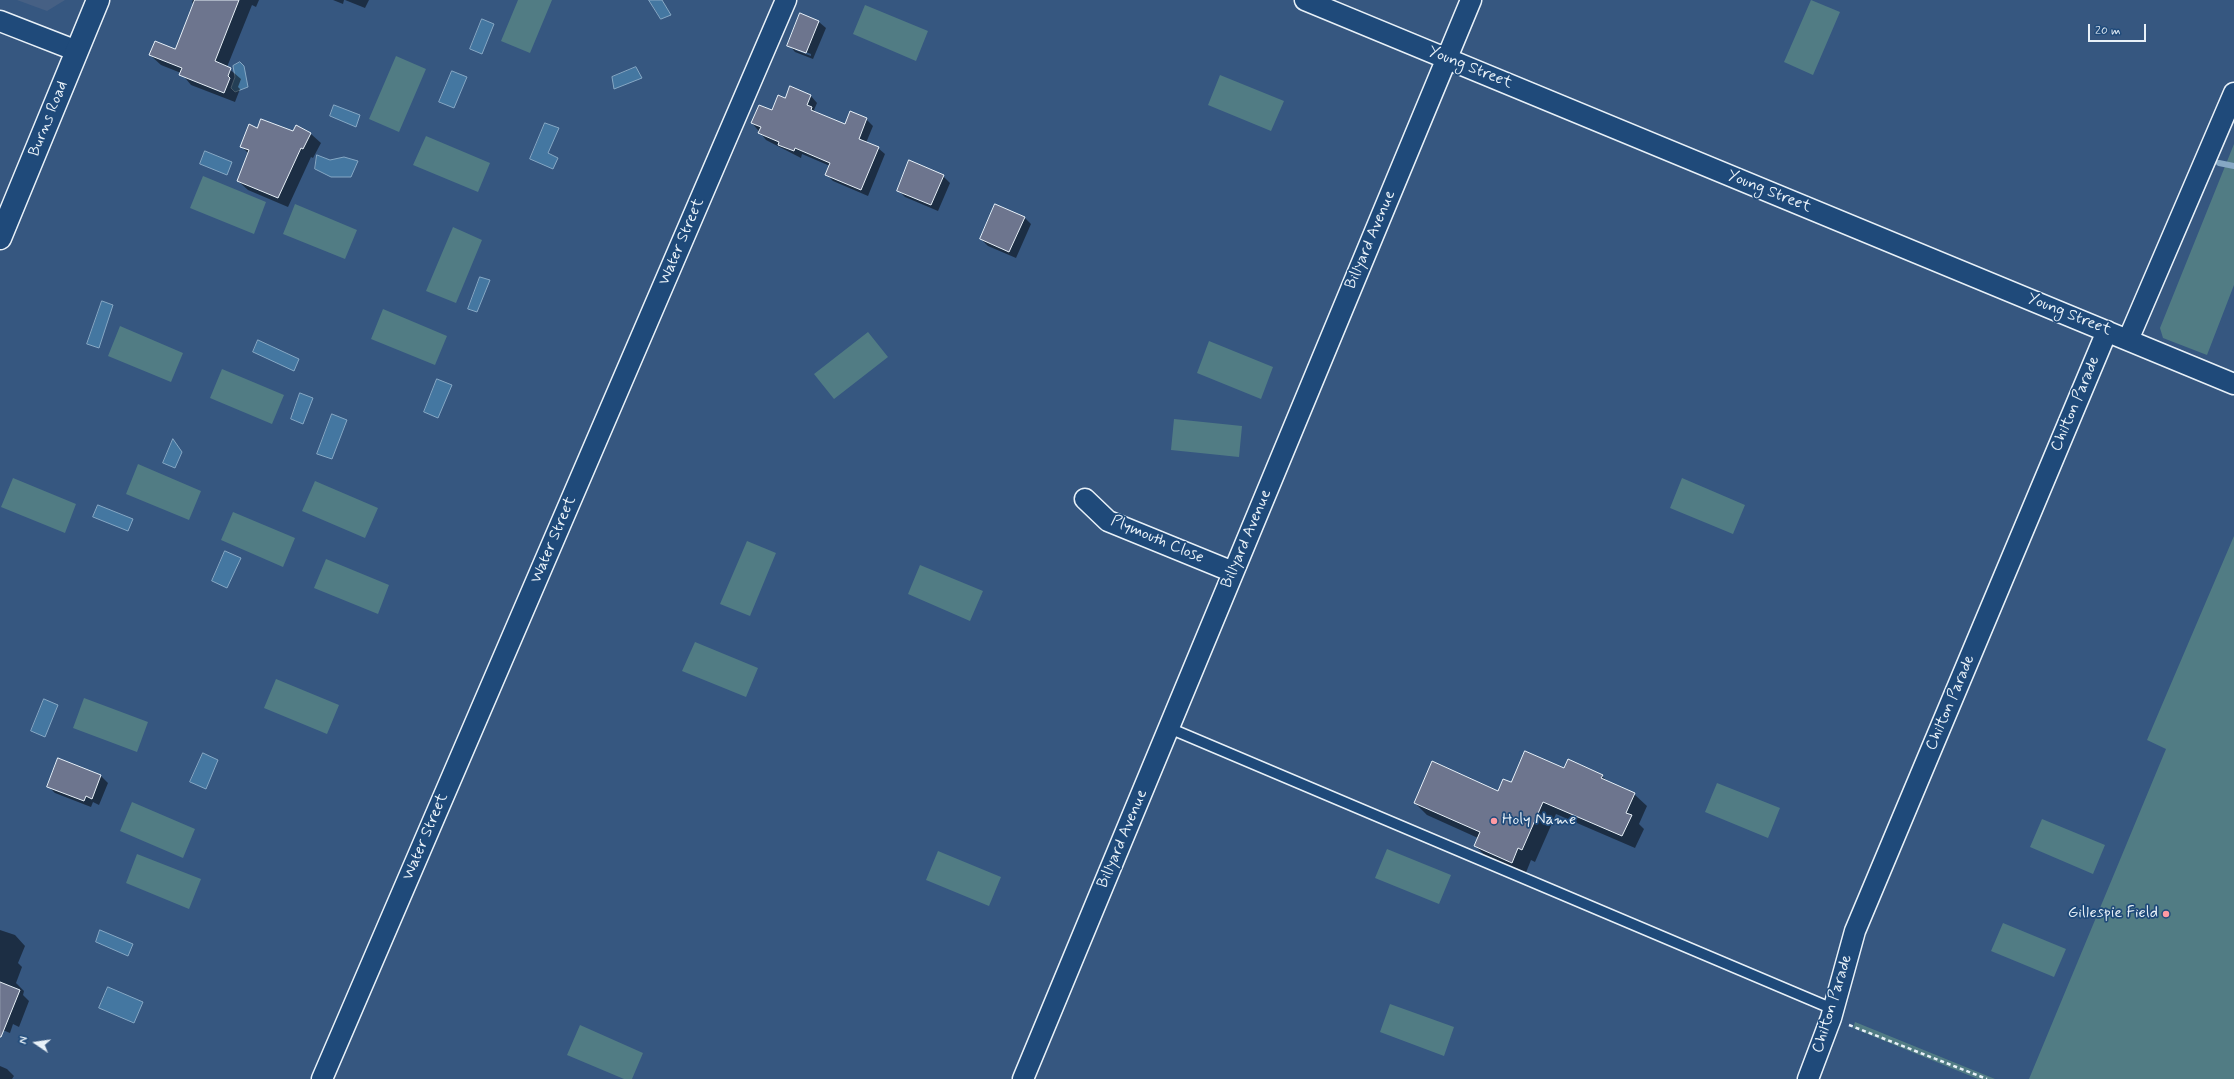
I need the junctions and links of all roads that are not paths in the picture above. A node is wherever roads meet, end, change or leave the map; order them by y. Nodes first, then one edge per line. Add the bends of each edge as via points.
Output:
1 (98, 0) edge
2 (786, 0) edge
3 (1305, 0) edge
4 (1471, 0) edge
5 (0, 21) edge
6 (77, 51) junction
7 (1446, 59) junction
8 (2234, 93) edge
9 (0, 238) edge
10 (2107, 331) junction
11 (2128, 340) junction
12 (2234, 384) edge
13 (1085, 499) dead end
14 (1233, 572) junction
15 (1169, 728) junction
16 (1832, 1014) junction
17 (322, 1079) edge
18 (1023, 1079) edge
19 (1808, 1079) edge

1 - 6 street, Burns Road
2 - 17 street, Water Street
3 - 7 street, Young Street
4 - 7 street, Billyard Avenue
5 - 6 street
6 - 9 street, Burns Road
7 - 10 street, Young Street
7 - 14 street, Billyard Avenue
8 - 11 street
10 - 11 street, Young Street
10 - 16 street, Chilton Parade via 1855,931
11 - 12 street, Young Street
13 - 14 street, Plymouth Close via 1108,521
14 - 15 street, Billyard Avenue
15 - 16 lane
15 - 18 street, Billyard Avenue
16 - 19 street, Chilton Parade

